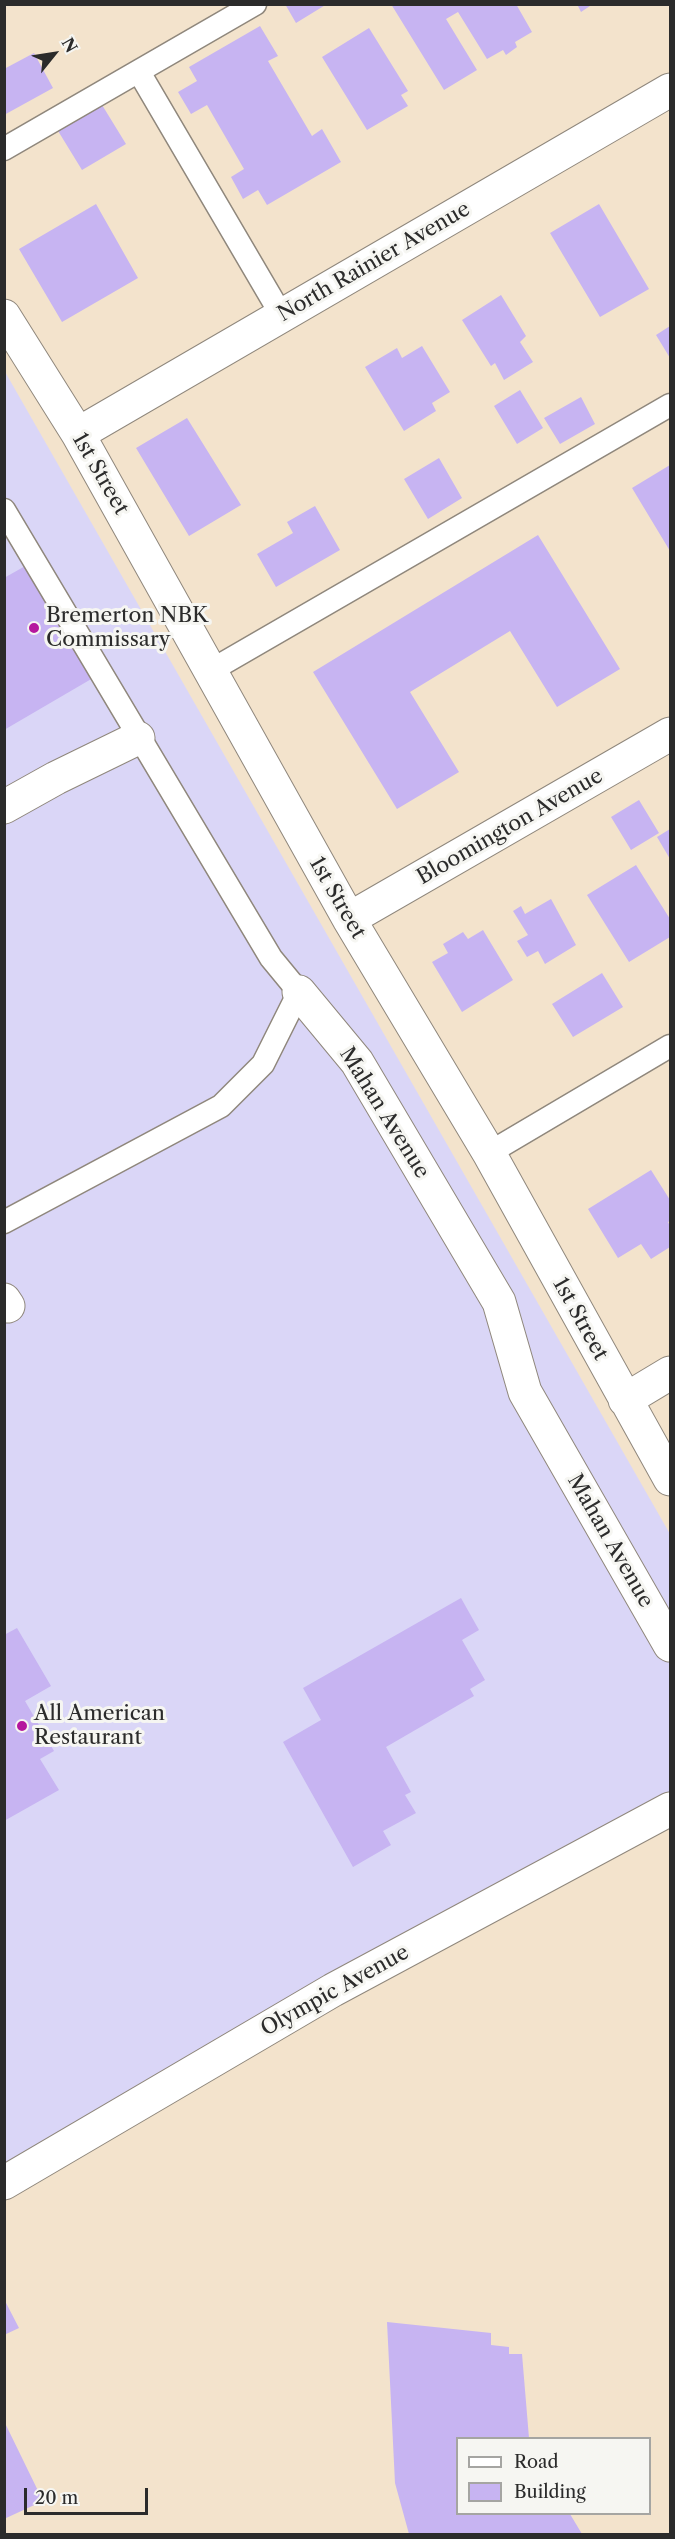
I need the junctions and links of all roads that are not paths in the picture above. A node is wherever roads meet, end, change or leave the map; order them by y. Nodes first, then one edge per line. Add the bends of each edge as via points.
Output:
1 (255, 4) edge
2 (138, 72) junction
3 (670, 90) edge
4 (4, 149) edge
5 (4, 316) edge
6 (282, 316) junction
7 (670, 405) edge
8 (78, 434) junction
9 (4, 510) edge
10 (210, 671) junction
11 (670, 734) edge
12 (138, 738) junction
13 (4, 807) edge
14 (349, 920) junction
15 (299, 992) junction
16 (670, 1046) edge
17 (489, 1153) junction
18 (4, 1222) edge
19 (670, 1372) edge
20 (625, 1400) junction
21 (670, 1479) edge
22 (670, 1645) edge
23 (670, 1809) edge
24 (4, 2183) edge

1 - 2 lane
2 - 4 lane
2 - 6 lane
3 - 6 street, North Rainier Avenue
5 - 8 street, 1st Street
6 - 8 street, North Rainier Avenue
7 - 10 lane
8 - 10 street, 1st Street
9 - 12 lane, Mahan Avenue
10 - 14 street, 1st Street
11 - 14 street, Bloomington Avenue
12 - 13 street
12 - 15 lane, Mahan Avenue via 271,958
14 - 17 street, 1st Street
15 - 18 lane via 263,1064 221,1106
15 - 22 street, Mahan Avenue via 357,1062 499,1302 525,1392
16 - 17 lane
17 - 20 street, 1st Street
19 - 20 street
20 - 21 street, 1st Street
23 - 24 street, Olympic Avenue via 333,1990

